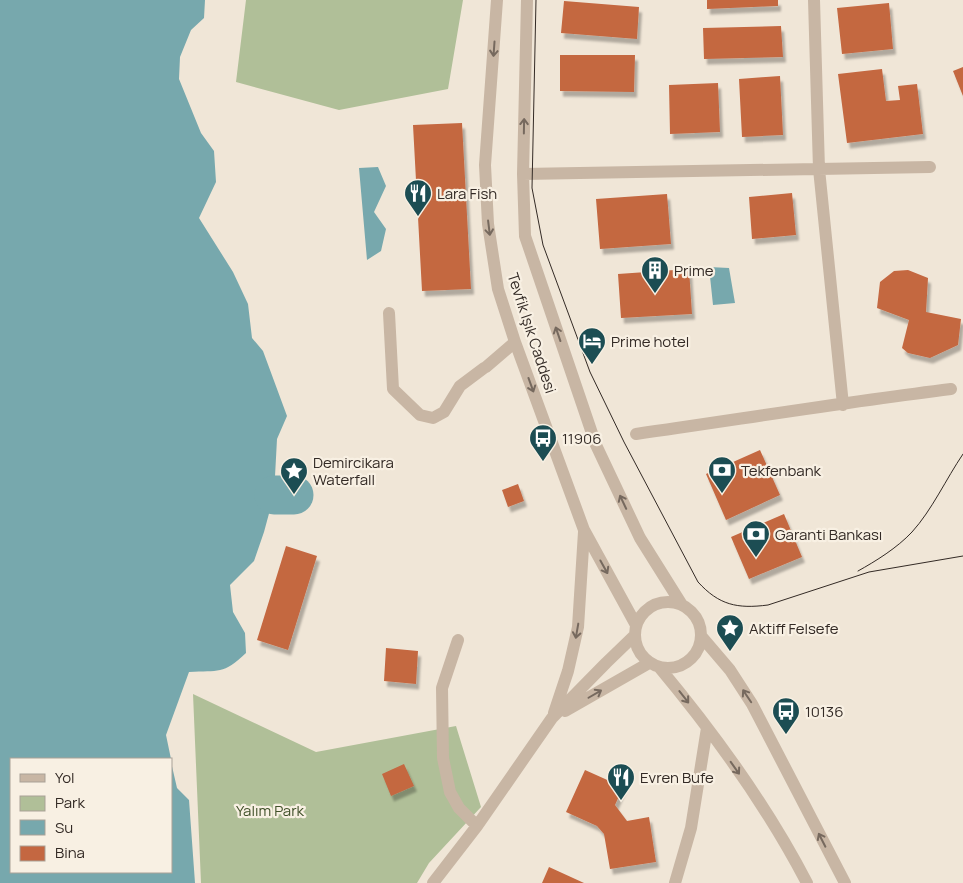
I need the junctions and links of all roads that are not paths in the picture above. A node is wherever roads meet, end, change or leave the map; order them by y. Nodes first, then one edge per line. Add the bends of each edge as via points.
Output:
1 (497, 0) edge
2 (527, 0) edge
3 (814, 0) edge
4 (930, 167) dead end
5 (819, 169) junction
6 (523, 174) junction
7 (389, 313) dead end
8 (515, 342) junction
9 (951, 389) dead end
10 (843, 405) junction
11 (636, 434) dead end
12 (584, 530) junction
13 (682, 605) junction
14 (635, 630) junction
15 (701, 636) junction
16 (458, 640) dead end
17 (654, 665) junction
18 (552, 718) junction
19 (707, 728) junction
20 (477, 826) junction
21 (433, 883) edge
22 (675, 883) edge
23 (807, 883) edge
24 (845, 883) edge

1 -> 8 street, Tevfik Işık Caddesi via 485,165 488,224 498,289
6 -> 2 street, Tevfik Işık Caddesi
3 - 5 street
4 - 5 street
5 - 6 street
5 - 10 street
13 -> 6 street, Tevfik Işık Caddesi via 640,538 596,445 525,236
7 - 8 street via 393,389 420,415 433,418 444,412 460,386
8 -> 12 street, Tevfik Işık Caddesi
9 - 10 street
10 - 11 street
12 -> 14 street, Tevfik Işık Caddesi
12 -> 18 street via 578,627
13 - 14 street via 663,602 654,605 646,610
13 - 15 street via 696,618
14 - 17 street via 640,651
14 - 18 street
15 - 17 street via 699,646 687,662 669,668
24 -> 15 street via 752,704 730,670
16 - 20 street via 442,688 443,758 450,792 459,808
18 -> 17 street
17 -> 19 street
18 - 20 street
19 - 22 street via 691,828
19 -> 23 street via 761,804
20 - 21 street

